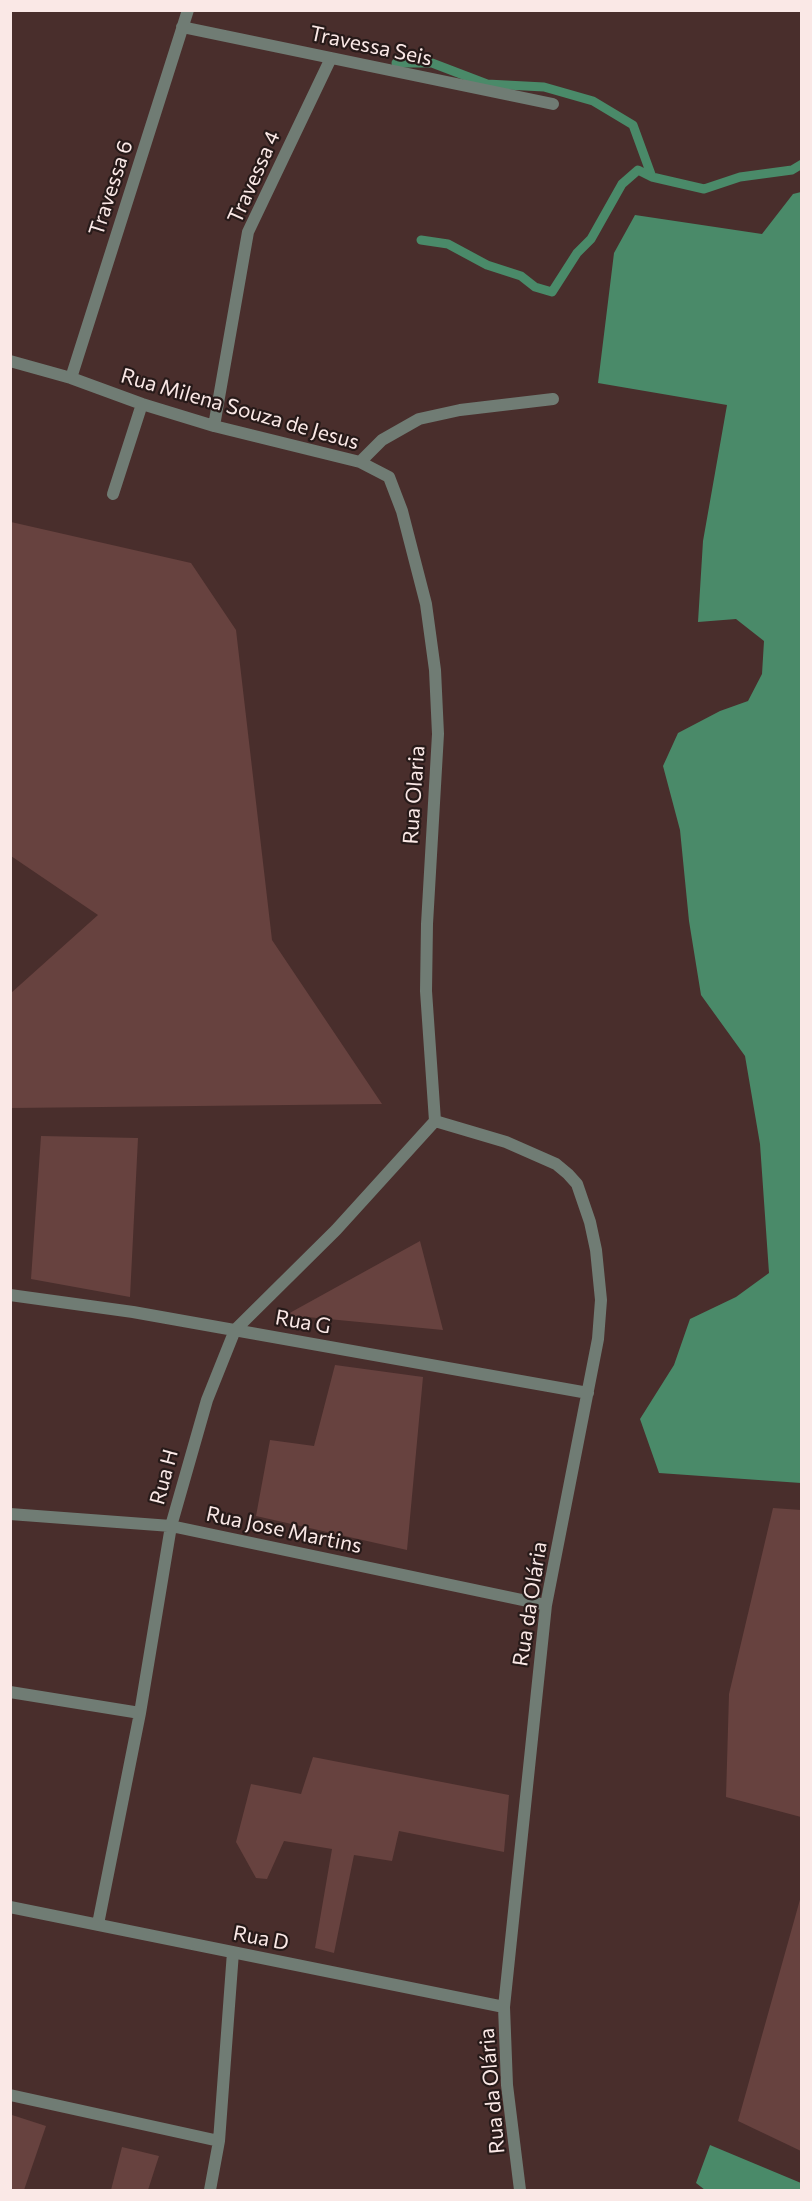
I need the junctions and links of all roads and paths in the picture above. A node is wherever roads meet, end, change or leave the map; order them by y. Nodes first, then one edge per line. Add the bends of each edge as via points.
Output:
1 (188, 10) edge
2 (182, 27) junction
3 (331, 58) junction
4 (553, 104) dead end
5 (10, 361) edge
6 (71, 378) junction
7 (553, 399) dead end
8 (141, 404) junction
9 (214, 426) junction
10 (360, 462) junction
11 (389, 477) joint
12 (113, 494) dead end
13 (435, 1121) junction
14 (10, 1295) edge
15 (235, 1330) junction
16 (588, 1393) junction
17 (10, 1514) edge
18 (171, 1526) junction
19 (546, 1605) junction
20 (10, 1692) edge
21 (140, 1713) junction
22 (10, 1907) edge
23 (98, 1924) junction
24 (233, 1952) junction
25 (504, 2007) junction
26 (10, 2095) edge
27 (219, 2141) junction
28 (210, 2190) edge
29 (520, 2190) edge

1 - 2 street, Travessa 6
2 - 3 street, Travessa Seis
2 - 6 street, Travessa 6
3 - 4 street, Travessa Seis
3 - 9 street, Travessa 4 via 248,232
5 - 6 street, Rua Milena Souza de Jesus
6 - 8 street, Rua Milena Souza de Jesus
7 - 10 street via 419,419 382,440
8 - 9 street, Rua Milena Souza de Jesus
8 - 12 street
9 - 10 street, Rua Milena Souza de Jesus
10 - 11 street, Rua Milena Souza de Jesus
11 - 13 street, Rua Olaria via 426,604 435,670 438,734 426,991
13 - 15 street, Rua H via 336,1230
13 - 16 street, Rua da Olária via 534,1153 556,1164 577,1184 596,1250 601,1300
14 - 15 street, Rua G
15 - 16 street, Rua G
15 - 18 street, Rua H via 207,1400
16 - 19 street, Rua da Olária
17 - 18 street, Rua Jose Martins
18 - 19 street, Rua Jose Martins
18 - 21 street, Rua H
19 - 25 street, Rua da Olária
20 - 21 street
21 - 23 street, Rua H
22 - 23 street, Rua D
23 - 24 street, Rua D
24 - 25 street, Rua D
24 - 27 street
25 - 29 street, Rua da Olária via 507,2085
26 - 27 street
27 - 28 street

